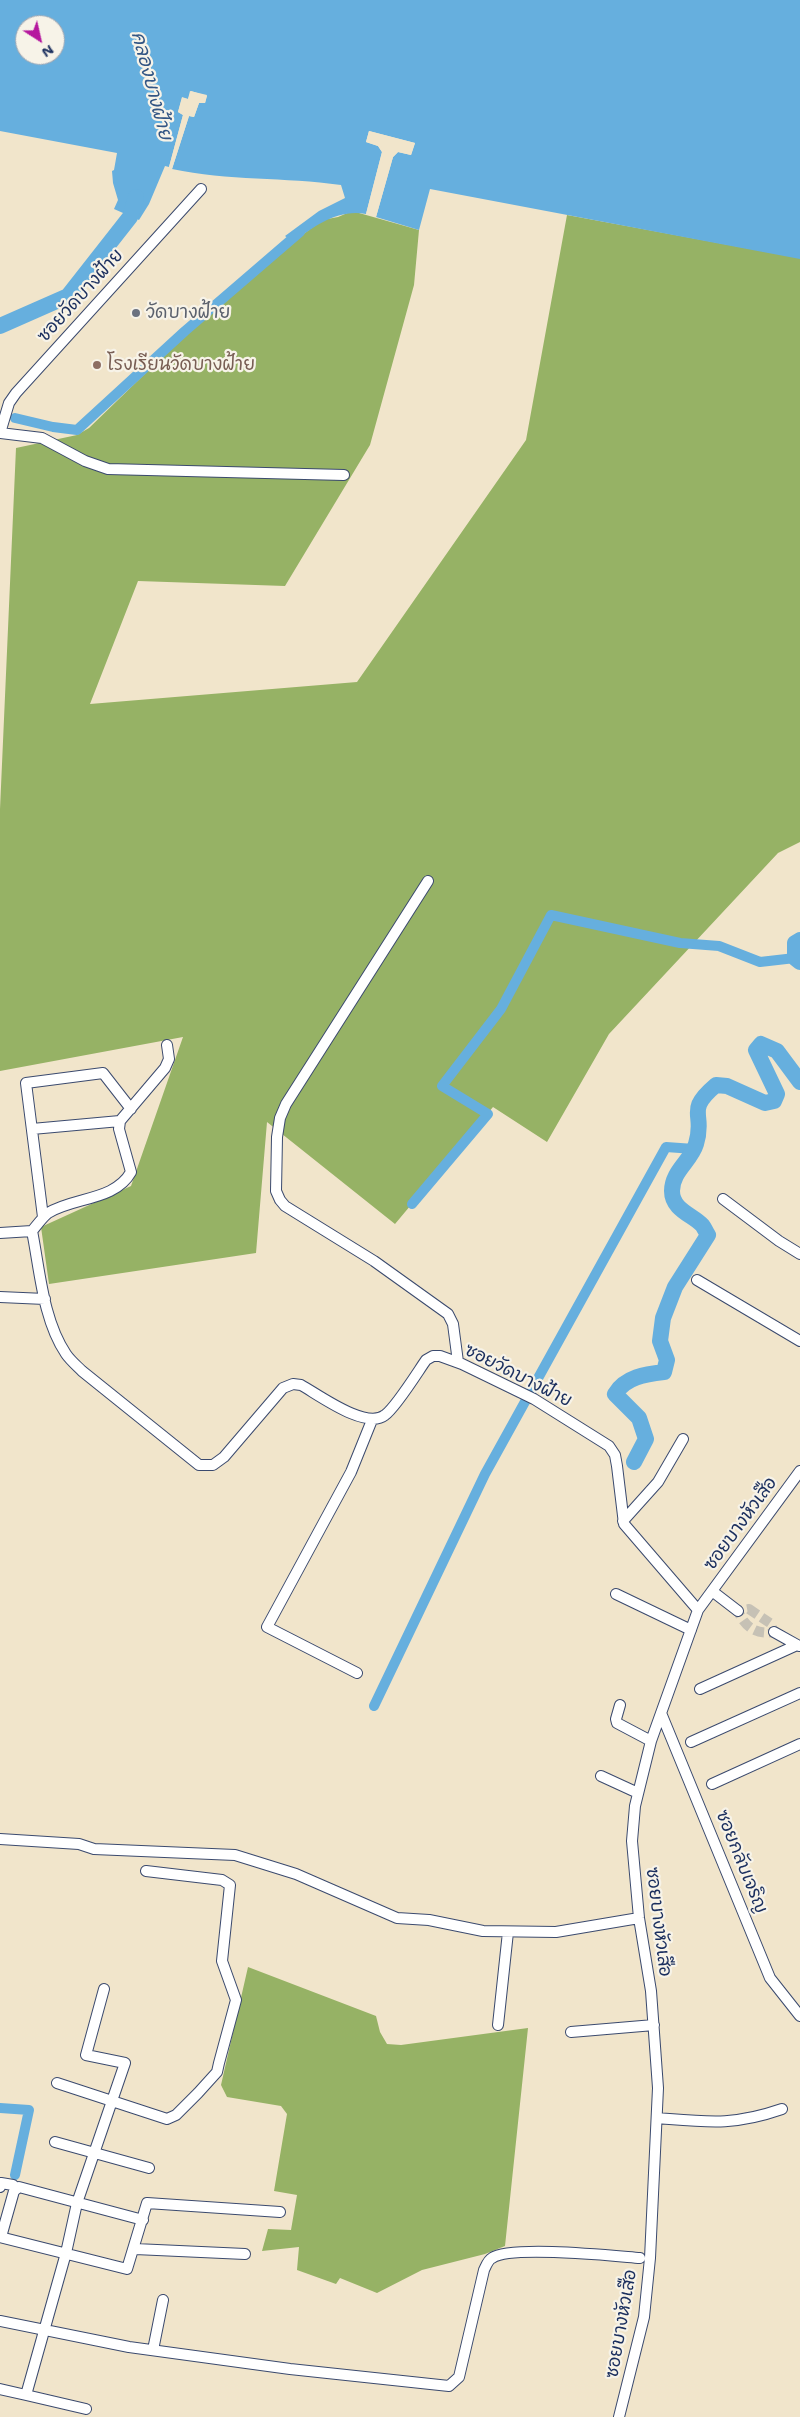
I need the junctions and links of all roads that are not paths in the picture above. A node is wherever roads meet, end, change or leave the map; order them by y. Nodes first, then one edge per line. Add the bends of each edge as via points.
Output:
1 (201, 189) dead end
2 (0, 433) edge
3 (344, 475) dead end
4 (428, 881) dead end
5 (167, 1045) dead end
6 (131, 1109) junction
7 (120, 1121) junction
8 (32, 1129) junction
9 (723, 1199) dead end
10 (43, 1217) junction
11 (32, 1231) junction
12 (0, 1233) edge
13 (800, 1254) edge
14 (697, 1280) dead end
15 (0, 1297) edge
16 (45, 1299) junction
17 (800, 1341) edge
18 (458, 1362) junction
19 (372, 1420) junction
20 (683, 1439) dead end
21 (800, 1471) edge
22 (796, 1485) edge
23 (623, 1522) junction
24 (712, 1591) junction
25 (616, 1594) dead end
26 (698, 1610) junction
27 (738, 1610) tunnel mouth
28 (691, 1630) junction
29 (774, 1632) dead end
30 (798, 1646) edge
31 (357, 1672) dead end
32 (700, 1689) dead end
33 (800, 1694) edge
34 (620, 1705) dead end
35 (661, 1713) junction
36 (651, 1740) junction
37 (691, 1742) dead end
38 (800, 1744) edge
39 (601, 1776) dead end
40 (712, 1784) dead end
41 (638, 1794) junction
42 (0, 1839) edge
43 (146, 1871) dead end
44 (639, 1918) junction
45 (508, 1932) junction
46 (104, 1989) dead end
47 (800, 2000) edge
48 (789, 2004) junction
49 (800, 2016) edge
50 (498, 2025) dead end
51 (654, 2025) junction
52 (571, 2032) dead end
53 (57, 2083) dead end
54 (113, 2102) junction
55 (782, 2108) dead end
56 (657, 2118) junction
57 (56, 2142) dead end
58 (94, 2152) junction
59 (149, 2168) dead end
60 (13, 2185) dead end
61 (0, 2187) edge
62 (77, 2203) junction
63 (280, 2212) dead end
64 (143, 2220) junction
65 (0, 2237) edge
66 (135, 2249) junction
67 (66, 2253) junction
68 (245, 2254) dead end
69 (645, 2258) junction
70 (163, 2300) dead end
71 (0, 2321) edge
72 (43, 2330) junction
73 (153, 2350) junction
74 (0, 2389) edge
75 (26, 2395) junction
76 (86, 2408) dead end
77 (619, 2417) edge

1 - 2 street, ซอยวัดบางฝ้าย via 16,393 9,403
2 - 3 street via 42,438 108,469
4 - 18 street via 286,1104 277,1136 276,1191 285,1206 374,1261 448,1314 453,1324
5 - 6 street via 169,1059 164,1068
6 - 7 street
6 - 8 street via 103,1073 26,1083
7 - 8 street
7 - 10 street via 119,1129 131,1172 126,1181 105,1193
8 - 10 street
9 - 13 street
10 - 11 street
11 - 12 street
11 - 16 street
14 - 17 street
15 - 16 street
16 - 19 street via 56,1336 67,1356 199,1465 213,1465 224,1457 284,1388 293,1384 301,1385 359,1418
18 - 19 street, ซอยวัดบางฝ้าย via 440,1356 426,1360 386,1415
18 - 23 street, ซอยวัดบางฝ้าย via 534,1399 609,1446 615,1455
19 - 31 street via 351,1472 267,1627
20 - 23 street via 658,1482
21 - 22 street, ซอยบางหัวเสือ
22 - 24 street, ซอยบางหัวเสือ
23 - 26 street
24 - 26 street, ซอยบางหัวเสือ
24 - 27 street
25 - 28 street
26 - 28 street, ซอยบางหัวเสือ
28 - 35 street, ซอยบางหัวเสือ
29 - 30 street
30 - 32 street
33 - 37 street
34 - 36 street via 617,1723
35 - 36 street, ซอยบางหัวเสือ
35 - 48 street, ซอยกลับเจริญ via 770,1978
36 - 41 street, ซอยบางหัวเสือ
38 - 40 street
39 - 41 street
41 - 44 street, ซอยบางหัวเสือ via 632,1841
42 - 45 street via 79,1844 94,1849 235,1855 296,1874 398,1918
43 - 54 street via 222,1880 230,1885 222,1961 236,2000 217,2072 176,2115 167,2119
44 - 45 street via 556,1932
44 - 51 street, ซอยบางหัวเสือ
45 - 50 street
46 - 54 street via 86,2054 125,2063
47 - 48 street
48 - 49 street, ซอยกลับเจริญ
51 - 52 street
51 - 56 street, ซอยบางหัวเสือ via 658,2068
53 - 54 street
54 - 58 street
55 - 56 street via 756,2118 723,2123
56 - 69 street, ซอยบางหัวเสือ
57 - 58 street
58 - 59 street
58 - 62 street
60 - 61 street via 1,2183
62 - 64 street
62 - 65 street via 17,2188
62 - 67 street
63 - 64 street via 147,2203
64 - 66 street
65 - 67 street
66 - 67 street via 127,2269
66 - 68 street
67 - 72 street
69 - 73 street via 526,2252 500,2254 492,2258 484,2270 459,2377 449,2386
69 - 77 street, ซอยบางหัวเสือ via 642,2325
70 - 73 street
71 - 72 street
72 - 73 street
72 - 75 street
74 - 75 street
75 - 76 street

